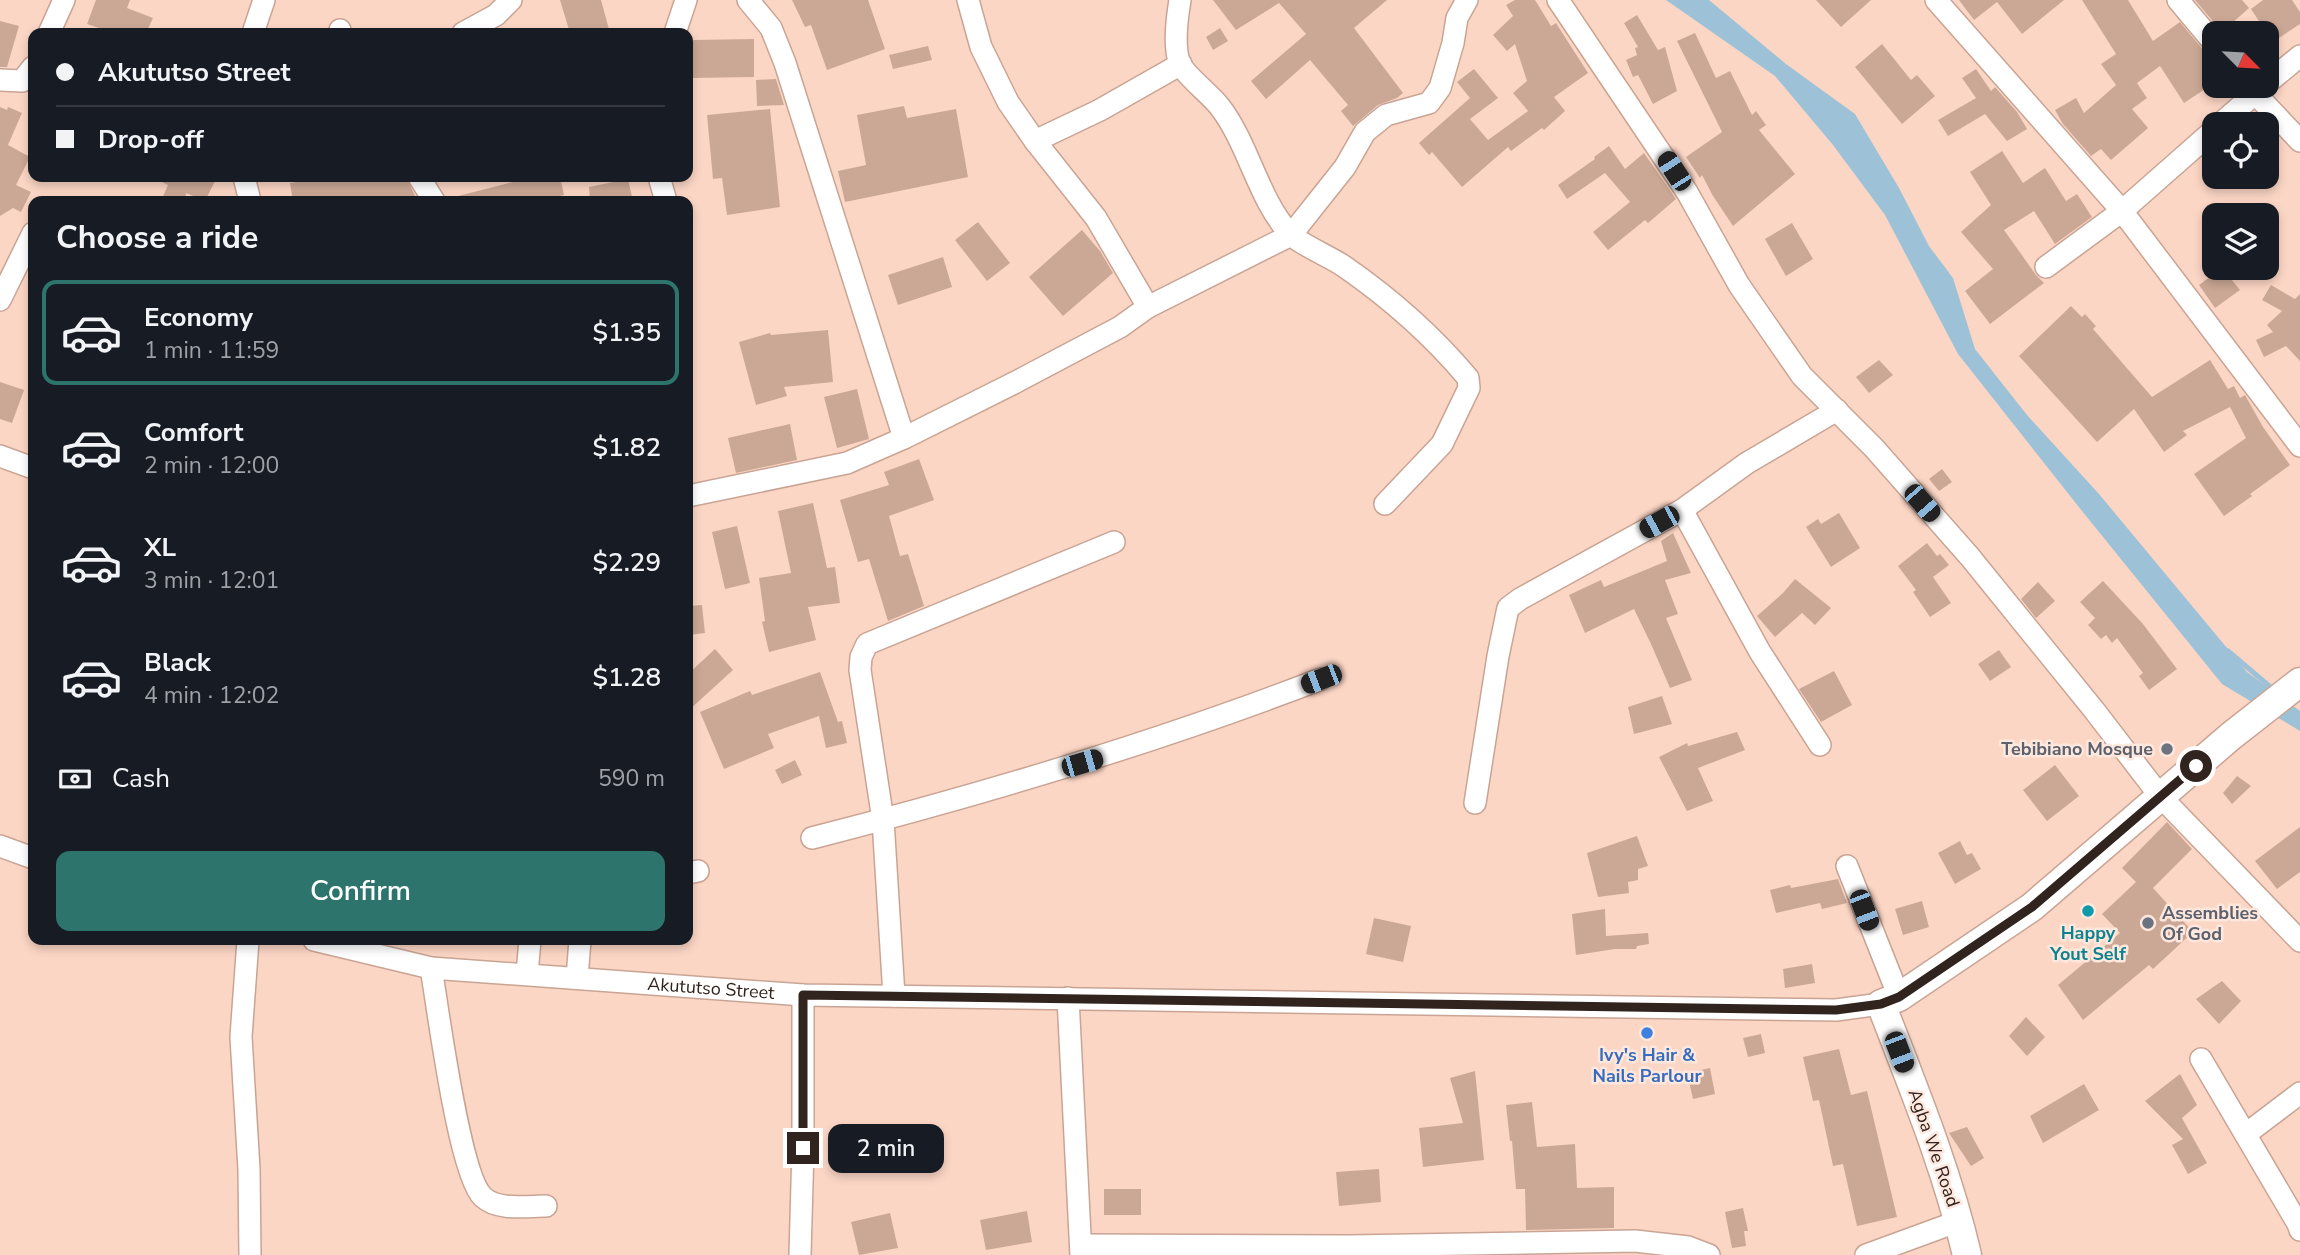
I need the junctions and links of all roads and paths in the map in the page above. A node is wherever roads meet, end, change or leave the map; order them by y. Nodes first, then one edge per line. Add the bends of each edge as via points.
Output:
1 (64, 0) edge
2 (264, 0) edge
3 (511, 0) edge
4 (685, 0) edge
5 (748, 0) edge
6 (968, 0) edge
7 (1180, 0) edge
8 (1467, 0) edge
9 (1558, 0) edge
10 (1936, 0) edge
11 (2178, 0) edge
12 (51, 28) edge
13 (255, 28) edge
14 (472, 28) edge
15 (677, 28) edge
16 (2202, 29) edge
17 (2300, 56) edge
18 (1181, 64) junction
19 (2279, 72) edge
20 (28, 74) edge
21 (0, 80) edge
22 (2247, 98) edge
23 (2267, 98) edge
24 (2232, 112) edge
25 (1035, 141) junction
26 (2202, 141) edge
27 (2300, 141) edge
28 (2122, 211) junction
29 (1291, 235) junction
30 (28, 243) edge
31 (2046, 267) dead end
32 (0, 300) edge
33 (1148, 307) junction
34 (1837, 410) junction
35 (904, 438) junction
36 (2300, 446) edge
37 (0, 456) edge
38 (28, 466) edge
39 (693, 495) edge
40 (1385, 504) dead end
41 (1682, 510) junction
42 (1114, 542) dead end
43 (1321, 679) dead end
44 (2300, 682) edge
45 (1820, 746) dead end
46 (2161, 796) junction
47 (1475, 803) dead end
48 (883, 820) junction
49 (812, 838) dead end
50 (0, 846) edge
51 (28, 856) edge
52 (1847, 866) dead end
53 (2300, 941) edge
54 (248, 945) edge
55 (335, 945) edge
56 (530, 945) edge
57 (580, 945) edge
58 (431, 968) junction
59 (527, 974) junction
60 (577, 978) junction
61 (803, 995) junction
62 (894, 996) junction
63 (1068, 998) junction
64 (1890, 1001) junction
65 (2201, 1059) dead end
66 (2300, 1093) edge
67 (2246, 1134) junction
68 (546, 1206) dead end
69 (1959, 1222) junction
70 (2300, 1230) edge
71 (1081, 1250) edge
72 (250, 1255) edge
73 (800, 1255) edge
74 (1709, 1255) edge
75 (1866, 1255) edge
76 (1967, 1255) edge

1 - 12 street
2 - 13 street
3 - 14 street
4 - 15 street
5 - 35 street via 771,28 785,63
6 - 25 street via 981,47 1008,102
7 - 18 street via 1176,34
8 - 29 street via 1457,18 1440,88 1429,103 1386,115 1365,132 1345,167
9 - 34 street via 1687,191 1747,296 1802,376
10 - 28 street
11 - 16 street
17 - 19 street
18 - 25 street
18 - 29 street via 1221,108
20 - 21 street via 23,81
22 - 24 street
23 - 27 street
25 - 33 street via 1096,218
26 - 28 street
28 - 31 street
28 - 36 street
29 - 33 street
29 - 40 street via 1382,293 1468,378 1469,387 1442,444
30 - 32 street
33 - 35 street via 1120,327
34 - 41 street
34 - 46 street via 1970,557
35 - 39 street via 847,463
37 - 38 street
41 - 45 street via 1759,652
41 - 47 street via 1508,608
42 - 48 street via 867,644 860,670
43 - 48 street via 1106,755
44 - 46 main road, Akututso Street
46 - 53 street
46 - 64 main road, Akututso Street via 2032,907
48 - 49 street
48 - 62 street
50 - 51 street
52 - 64 street
54 - 72 street via 241,1037
55 - 58 street, Akututso Street
56 - 59 street
57 - 60 street
58 - 59 street, Akututso Street
58 - 68 street via 471,1179 483,1198 501,1206
59 - 60 street, Akututso Street
60 - 61 street, Akututso Street
61 - 62 street, Akututso Street
61 - 73 street
62 - 63 street, Akututso Street
63 - 64 street, Akututso Street via 1836,1010
63 - 71 street
64 - 69 main road, Agba We Road
65 - 67 street
66 - 67 street
67 - 70 street
69 - 75 street
69 - 76 main road, Agba We Road
71 - 74 street via 1636,1241 1688,1247

